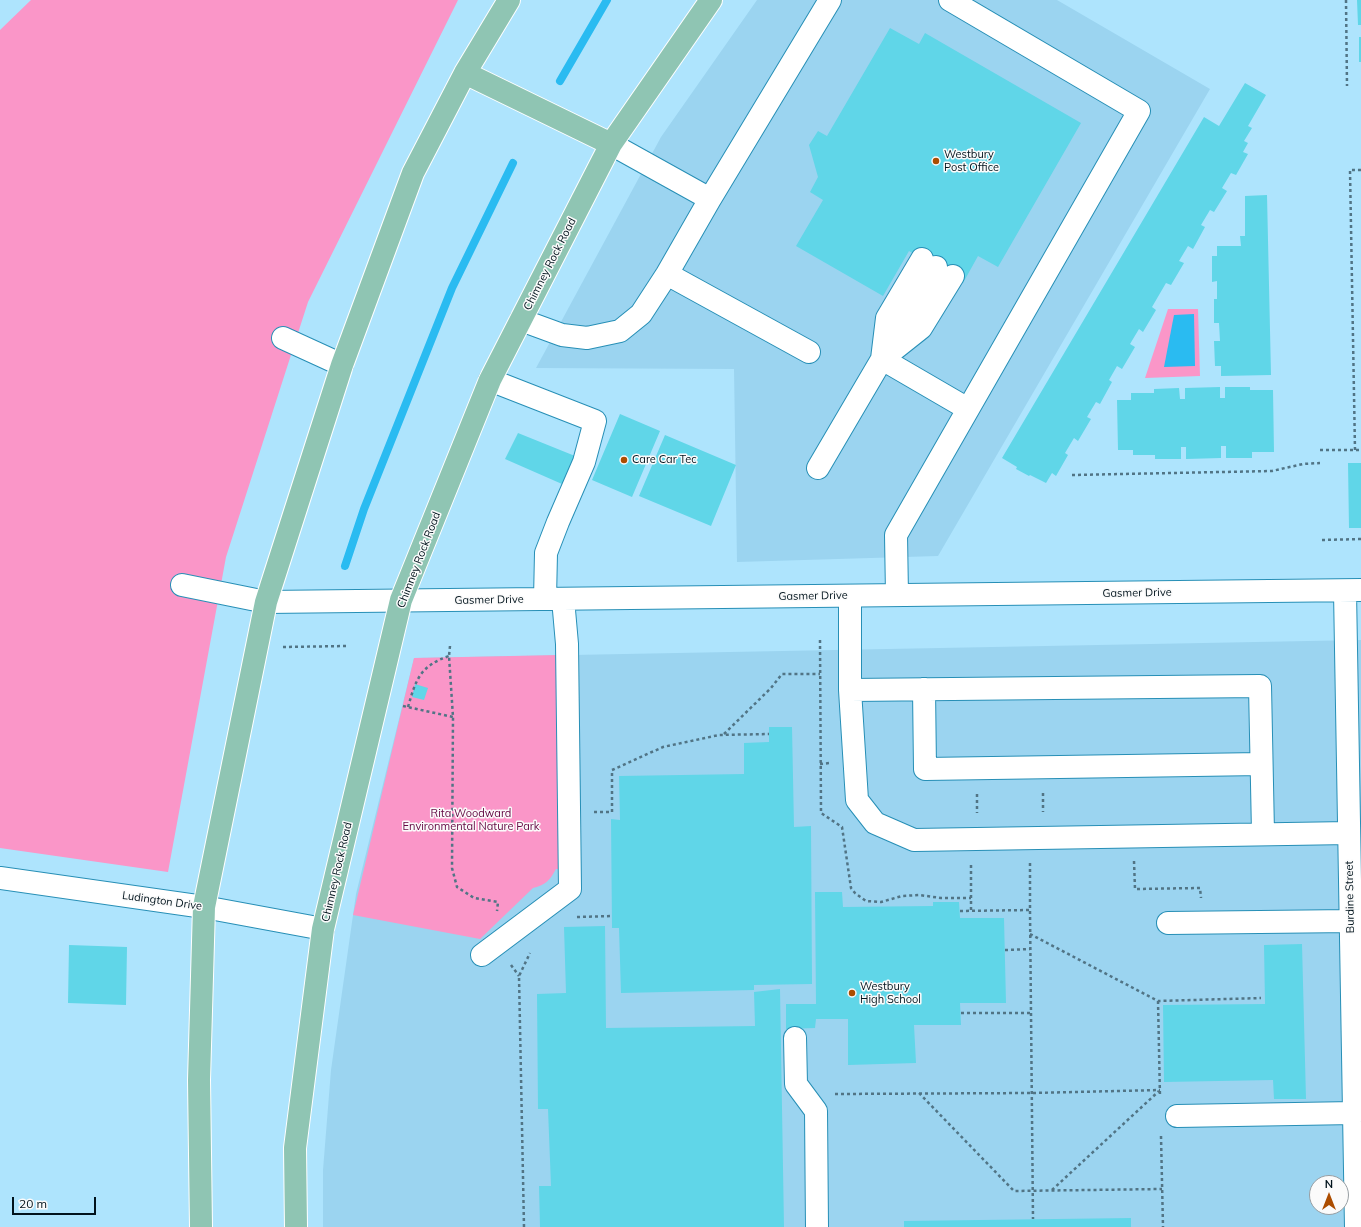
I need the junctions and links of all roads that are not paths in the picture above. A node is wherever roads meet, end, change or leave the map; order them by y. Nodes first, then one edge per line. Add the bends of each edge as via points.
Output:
1 (509, 0) edge
2 (711, 0) edge
3 (830, 0) edge
4 (950, 0) edge
5 (465, 73) junction
6 (611, 144) junction
7 (710, 199) junction
8 (667, 274) junction
9 (521, 320) junction
10 (283, 338) dead end
11 (809, 352) dead end
12 (882, 360) junction
13 (342, 365) junction
14 (490, 380) junction
15 (968, 409) junction
16 (818, 468) dead end
17 (182, 585) dead end
18 (1353, 591) edge
19 (897, 595) junction
20 (850, 596) junction
21 (554, 599) junction
22 (401, 600) junction
23 (266, 602) junction
24 (850, 690) junction
25 (924, 690) junction
26 (1261, 764) junction
27 (1349, 832) junction
28 (1262, 834) junction
29 (0, 878) edge
30 (204, 907) junction
31 (1351, 921) junction
32 (1168, 923) dead end
33 (323, 929) junction
34 (482, 955) dead end
35 (795, 1038) dead end
36 (1354, 1113) junction
37 (1177, 1116) dead end
38 (201, 1227) edge
39 (296, 1227) edge
40 (817, 1227) edge
41 (1356, 1227) edge

1 - 5 main road
2 - 6 main road, Chimney Rock Road
3 - 7 street
4 - 15 street via 1139,111
5 - 6 main road
5 - 13 main road via 413,173
6 - 7 street
6 - 9 main road, Chimney Rock Road
7 - 8 street
8 - 9 street via 641,314 620,331 587,338 562,335
8 - 11 street
9 - 14 main road, Chimney Rock Road
10 - 13 street
12 - 12 street via 887,318 937,267 921,328
12 - 15 street
12 - 16 street
13 - 23 main road
14 - 21 street via 595,422 584,462 546,553
14 - 22 main road, Chimney Rock Road
15 - 19 street via 896,535
17 - 23 street, Gasmer Drive
18 - 19 street, Gasmer Drive
18 - 27 street, Burdine Street
19 - 20 street, Gasmer Drive
20 - 21 street, Gasmer Drive
20 - 24 street
21 - 22 street, Gasmer Drive
21 - 34 street via 567,644 570,889
22 - 23 street, Gasmer Drive
22 - 33 main road, Chimney Rock Road
23 - 30 main road
24 - 25 street
24 - 28 street via 857,800 875,823 914,840
25 - 26 street via 1260,686
25 - 26 street via 925,769
26 - 28 street
27 - 28 street
27 - 31 street, Burdine Street
29 - 30 street, Ludington Drive
30 - 33 street, Ludington Drive
30 - 38 main road via 199,1080
31 - 32 street
31 - 36 street, Burdine Street
33 - 39 main road, Chimney Rock Road via 295,1148
35 - 40 street via 796,1084 816,1111
36 - 37 street
36 - 41 street, Burdine Street

